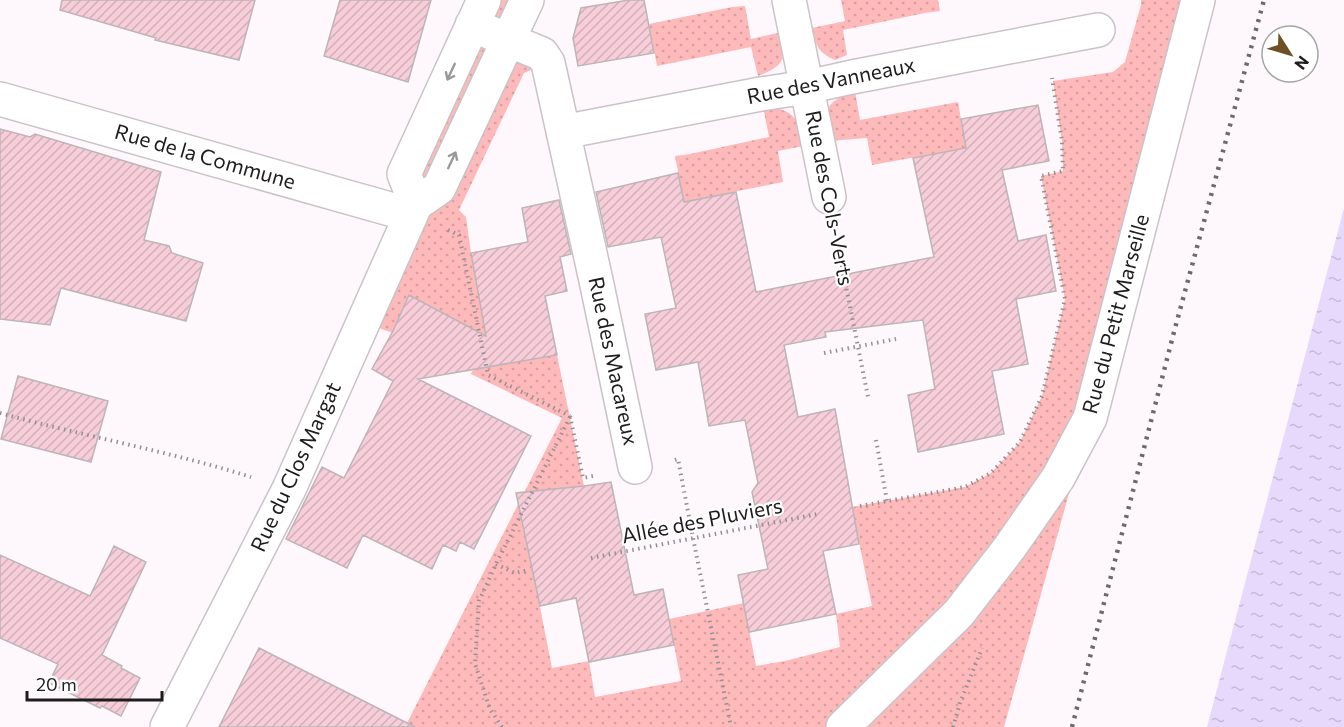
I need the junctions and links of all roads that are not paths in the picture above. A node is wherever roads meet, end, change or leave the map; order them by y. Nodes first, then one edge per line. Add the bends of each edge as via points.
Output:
1 (527, 0) edge
2 (789, 0) edge
3 (1198, 0) edge
4 (478, 13) edge
5 (1098, 30) dead end
6 (508, 39) junction
7 (807, 87) junction
8 (0, 99) edge
9 (563, 132) junction
10 (829, 197) road end
11 (414, 209) junction
12 (635, 467) road end
13 (167, 727) edge
14 (839, 727) edge

1 - 6 street, Rue du Clos Margat
2 - 7 street, Rue des Cols-Verts
3 - 14 street, Rue du Petit Marseille via 1090,418 1058,478 959,613
4 - 6 street
4 -> 11 street via 404,174
5 - 7 street, Rue des Vanneaux
6 - 9 street, Rue des Macareux via 542,54 548,63
11 -> 6 street, Rue du Clos Margat via 439,188
7 - 9 street, Rue des Vanneaux
7 - 10 street, Rue des Cols-Verts
8 - 11 street, Rue de la Commune
9 - 12 street, Rue des Macareux
11 - 13 street, Rue du Clos Margat via 289,489

